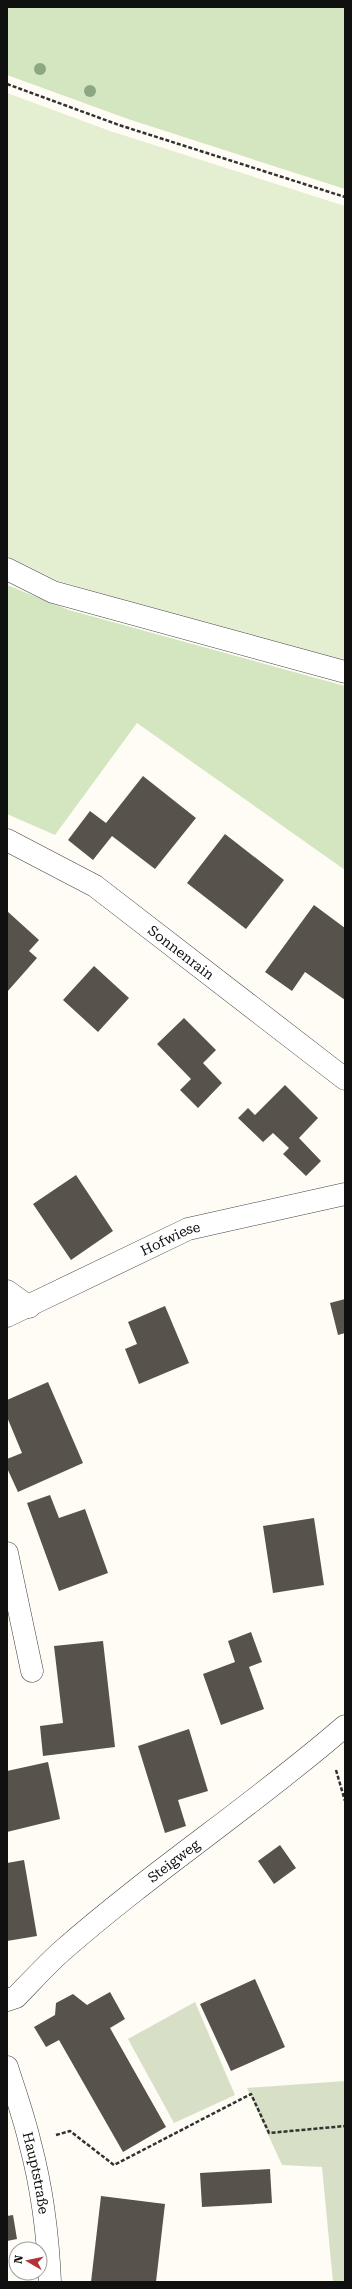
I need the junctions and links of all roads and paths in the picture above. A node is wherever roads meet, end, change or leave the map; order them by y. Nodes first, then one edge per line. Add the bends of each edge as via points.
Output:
1 (7, 84) edge
2 (345, 197) edge
3 (7, 569) edge
4 (345, 672) edge
5 (7, 840) edge
6 (345, 1079) edge
7 (345, 1194) edge
8 (7, 1291) edge
9 (29, 1307) junction
10 (7, 1316) edge
11 (7, 1552) edge
12 (32, 1671) dead end
13 (345, 1726) edge
14 (7, 2000) edge
15 (7, 2067) edge
16 (13, 2104) edge
17 (345, 2126) edge
18 (30, 2143) junction
19 (50, 2282) edge

1 - 2 path via 119,125
3 - 4 street via 53,592
5 - 6 street, Sonnenrain via 95,886
7 - 9 street, Hofwiese via 188,1229
8 - 9 street
9 - 10 street, Hofwiese
11 - 12 street
13 - 14 street, Steigweg via 230,1820 144,1884 62,1951 16,1997
15 - 16 street, Hauptstraße
16 - 18 street, Hauptstraße
17 - 18 path via 269,2133 251,2094 114,2165 70,2130
18 - 19 street, Hauptstraße via 41,2197

